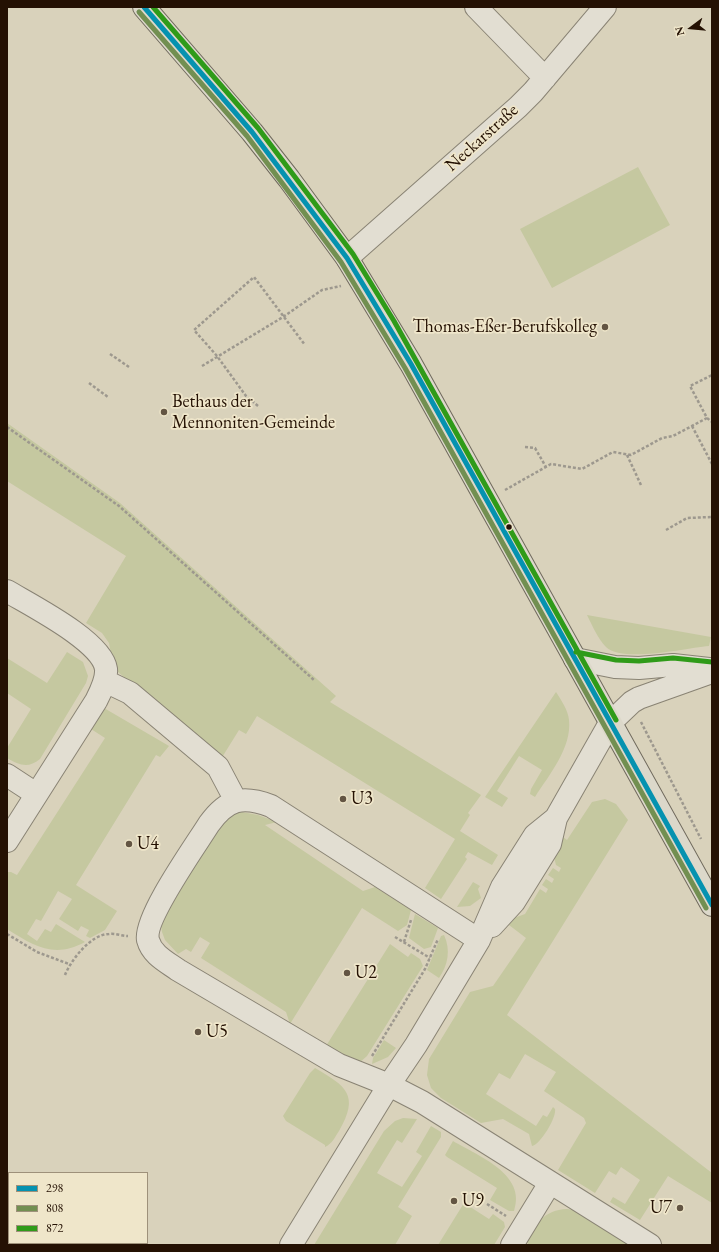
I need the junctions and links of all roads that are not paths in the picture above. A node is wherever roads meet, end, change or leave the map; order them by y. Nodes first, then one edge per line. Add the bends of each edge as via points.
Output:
1 (144, 7) edge
2 (476, 7) edge
3 (605, 7) edge
4 (546, 78) junction
5 (347, 258) junction
6 (7, 591) edge
7 (575, 659) junction
8 (712, 671) edge
9 (105, 681) junction
10 (610, 723) junction
11 (7, 775) edge
12 (36, 794) junction
13 (236, 801) junction
14 (7, 841) edge
15 (712, 904) edge
16 (479, 940) junction
17 (389, 1085) junction
18 (550, 1183) junction
19 (291, 1245) edge
20 (512, 1245) edge
21 (650, 1245) edge

1 - 5 main road via 252,132
2 - 4 street
3 - 4 street, Neckarstraße
4 - 5 street, Neckarstraße via 518,107
5 - 7 main road via 388,324
6 - 9 street via 87,642 102,658 106,669
7 - 8 street via 616,667 673,665
7 - 10 main road
8 - 10 street via 632,702
9 - 12 street via 96,701
9 - 13 street via 130,694 218,767
10 - 15 main road
10 - 16 street via 556,818 534,835 502,887
11 - 12 street
12 - 14 street
13 - 16 street via 248,799 271,806
13 - 17 street via 216,813 157,908 150,922 148,940 152,950 172,966 339,1065
16 - 17 street via 416,1046
17 - 18 street via 422,1102
17 - 19 street
18 - 20 street
18 - 21 street

